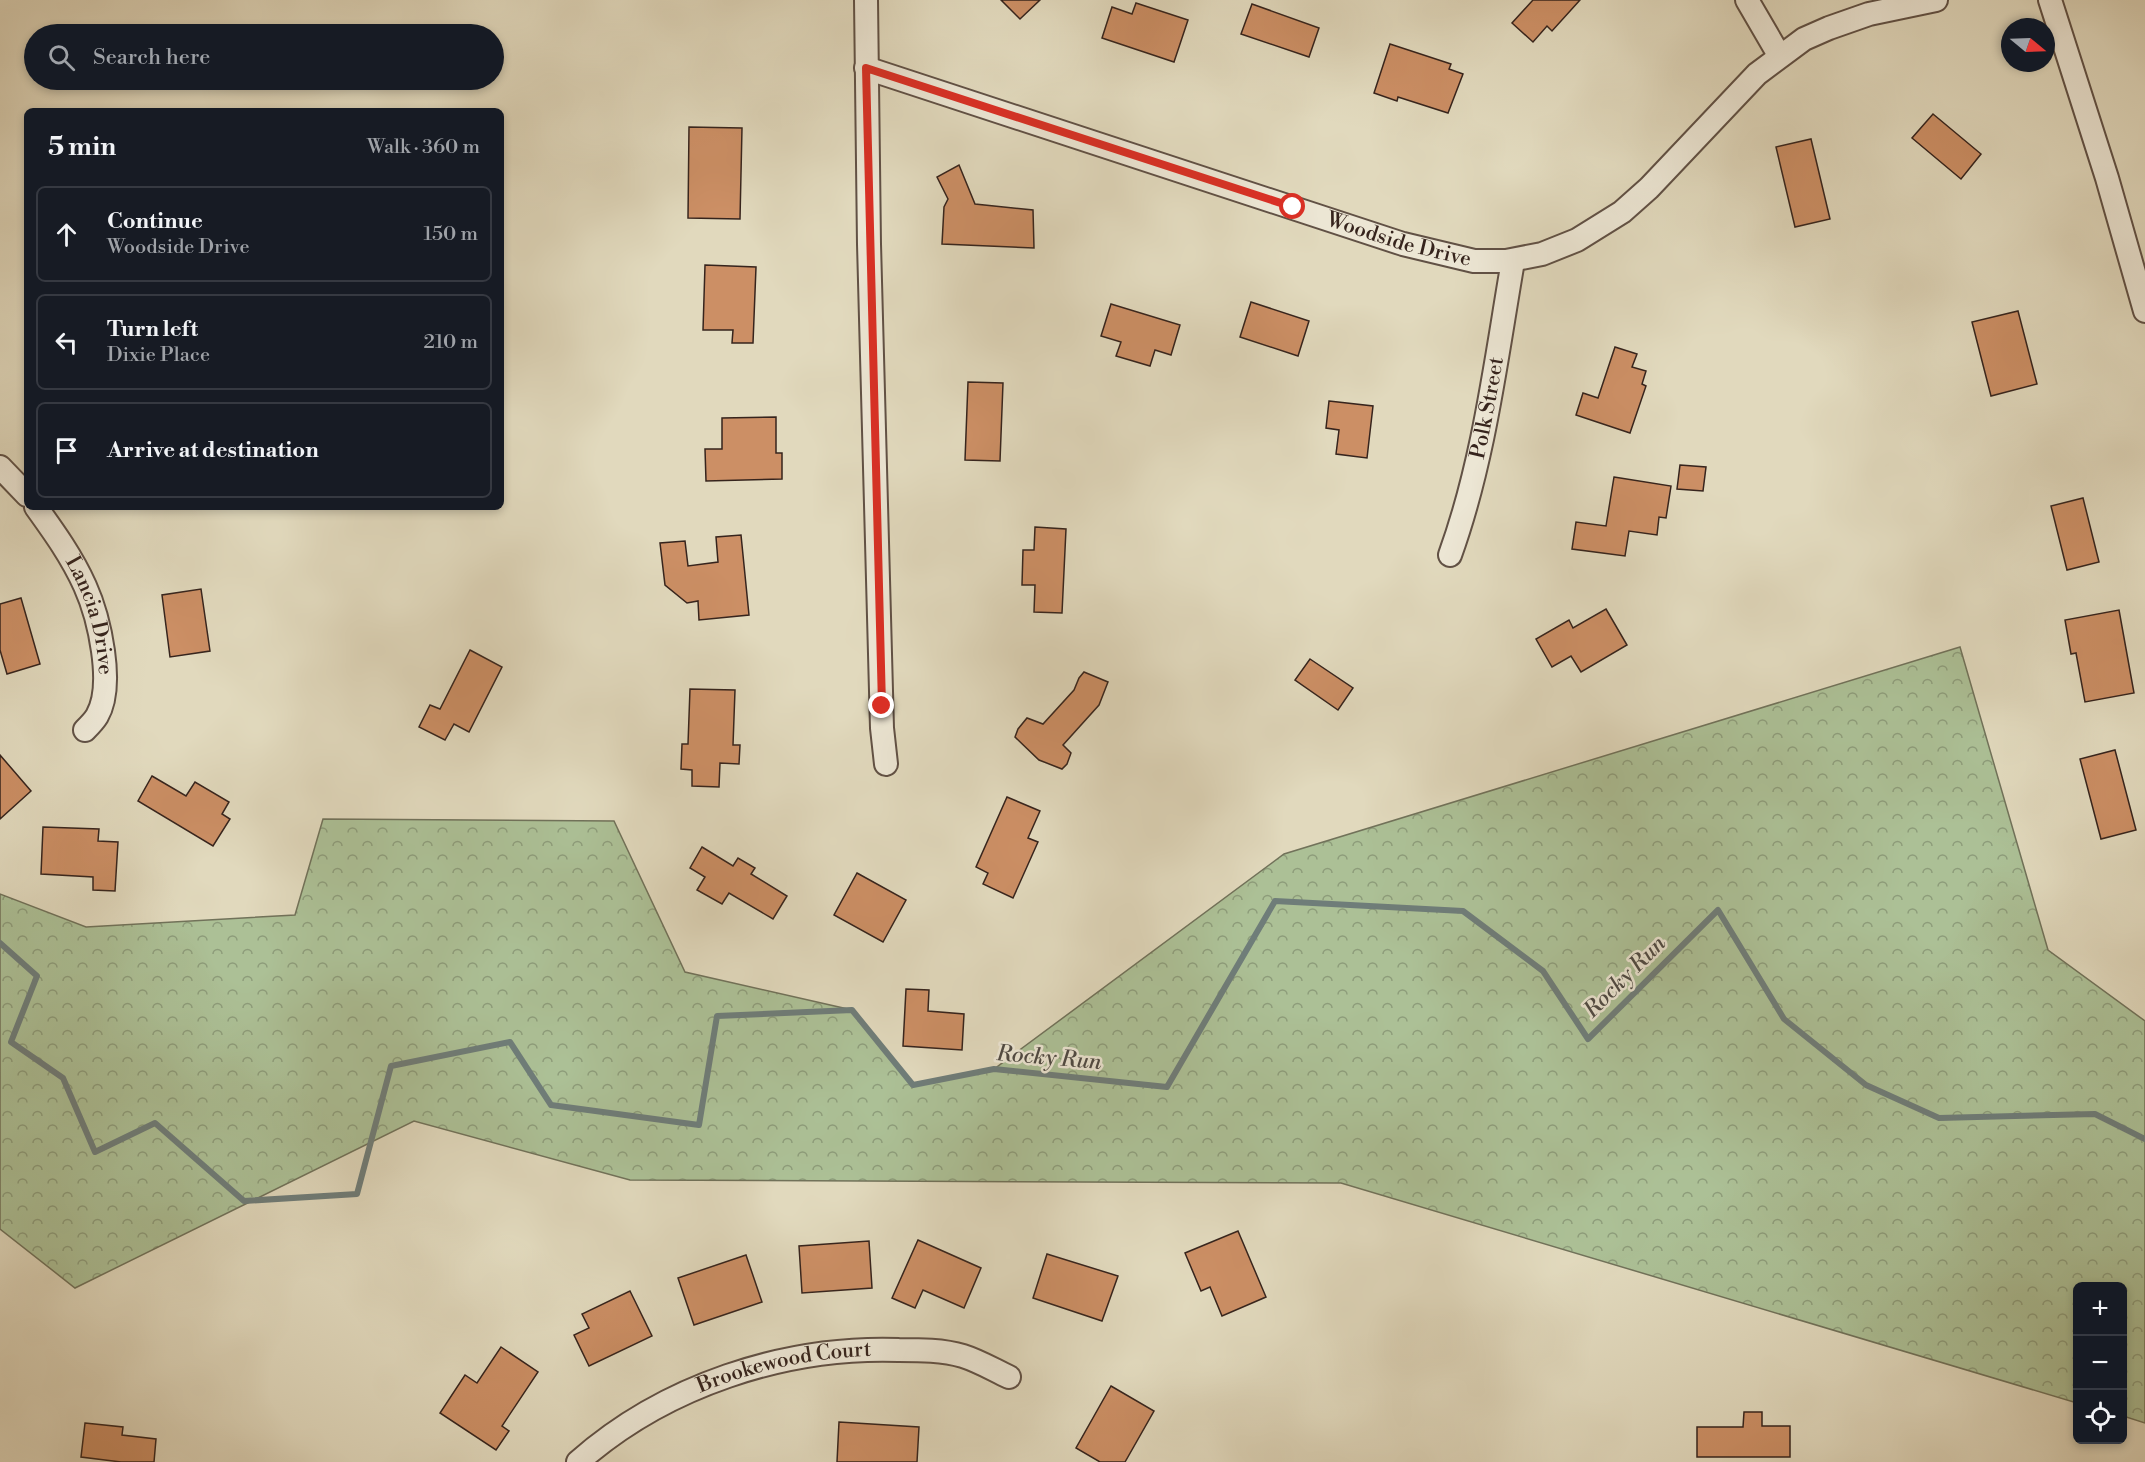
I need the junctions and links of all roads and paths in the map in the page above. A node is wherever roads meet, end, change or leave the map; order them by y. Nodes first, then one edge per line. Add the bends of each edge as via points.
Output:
1 (866, 0) edge
2 (1747, 0) edge
3 (1936, 0) edge
4 (2050, 0) edge
5 (1779, 55) junction
6 (866, 68) junction
7 (1513, 261) junction
8 (2145, 311) edge
9 (0, 467) edge
10 (24, 492) edge
11 (38, 510) edge
12 (1450, 555) dead end
13 (85, 730) dead end
14 (886, 764) dead end
15 (1009, 1377) dead end
16 (578, 1462) edge

1 - 6 street
2 - 5 street
3 - 5 street, Woodside Drive via 1869,14 1829,28
4 - 8 street
5 - 7 street, Woodside Drive via 1622,212 1576,240
6 - 7 street, Woodside Drive via 1403,244 1474,261
6 - 14 street
7 - 12 street, Polk Street via 1476,468
9 - 10 street
11 - 13 street, Lancia Drive via 86,587 100,637 104,694 98,716
15 - 16 street, Brookewood Court via 962,1356 936,1351 877,1349 780,1361 683,1394 624,1426

